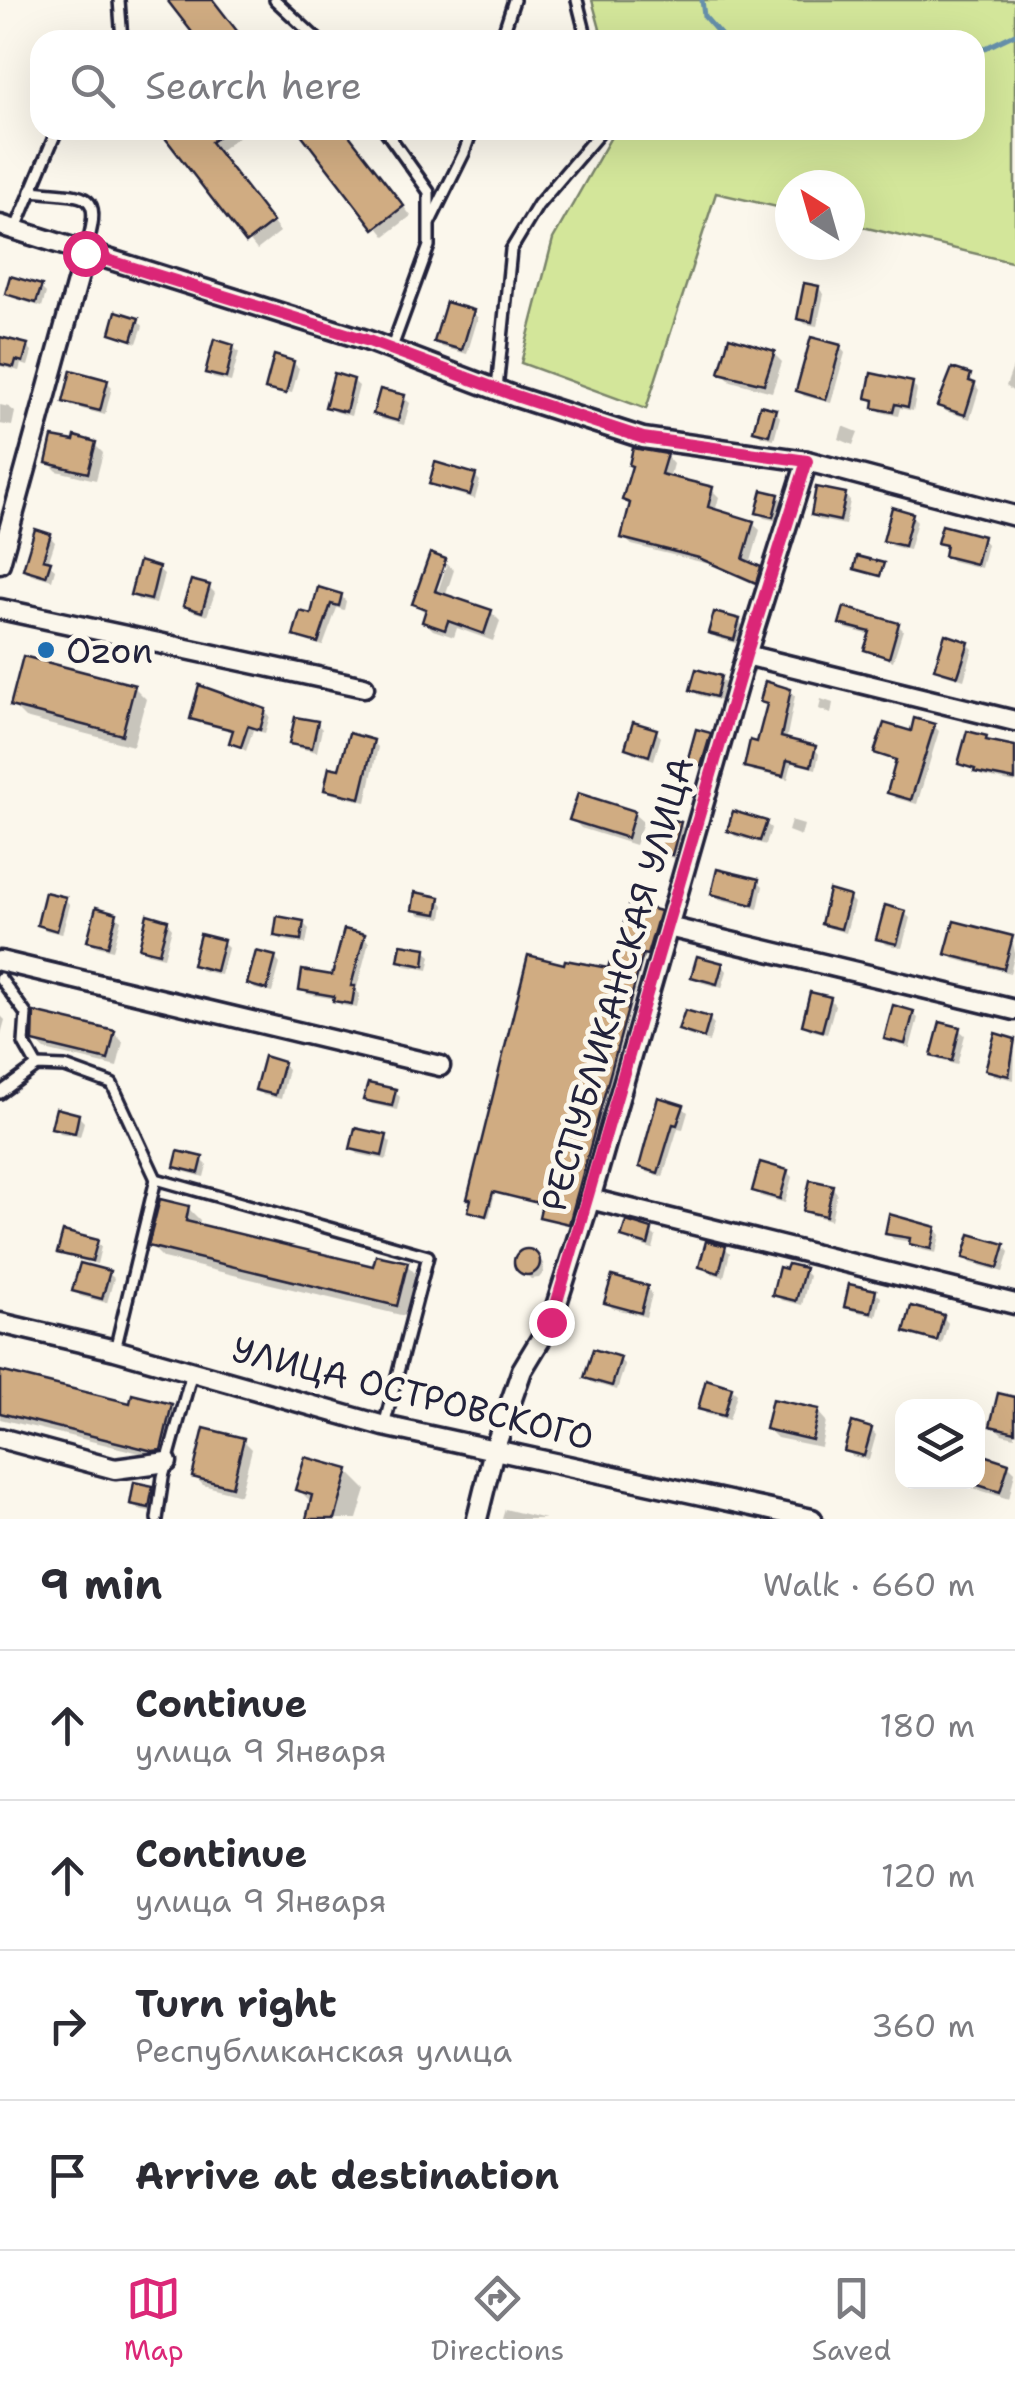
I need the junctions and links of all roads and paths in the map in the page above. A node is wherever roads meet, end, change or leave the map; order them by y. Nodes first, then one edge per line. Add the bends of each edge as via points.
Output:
1 (119, 0) edge
2 (275, 0) edge
3 (514, 0) edge
4 (577, 0) edge
5 (121, 30) edge
6 (307, 30) edge
7 (504, 30) edge
8 (584, 30) edge
9 (53, 140) edge
10 (393, 140) edge
11 (469, 140) edge
12 (593, 140) edge
13 (32, 191) junction
14 (429, 224) junction
15 (8, 226) edge
16 (85, 253) junction
17 (391, 350) junction
18 (497, 388) junction
19 (807, 461) junction
20 (1015, 516) edge
21 (0, 563) edge
22 (0, 608) edge
23 (746, 655) junction
24 (364, 687) dead end
25 (1015, 721) edge
26 (668, 927) junction
27 (0, 961) edge
28 (0, 978) edge
29 (1015, 1010) edge
30 (37, 1066) junction
31 (440, 1066) dead end
32 (0, 1092) edge
33 (156, 1179) junction
34 (590, 1199) junction
35 (1015, 1304) edge
36 (0, 1323) edge
37 (116, 1350) junction
38 (192, 1372) junction
39 (384, 1426) junction
40 (0, 1438) edge
41 (494, 1450) junction
42 (167, 1462) junction
43 (157, 1519) edge
44 (478, 1519) edge
45 (812, 1519) edge

1 - 5 lane
2 - 6 lane
3 - 7 lane
4 - 8 lane
9 - 13 lane
10 - 14 lane via 429,192
11 - 14 lane
12 - 18 lane via 538,205 511,250
13 - 15 lane
13 - 16 lane via 84,196 93,205
14 - 17 lane via 429,246
15 - 16 street
16 - 17 street
16 - 21 street
17 - 18 street
18 - 19 street via 643,438
19 - 20 street
19 - 23 street, РЕСПУБЛИКАНСКАЯ УЛИЦА
22 - 24 street
23 - 25 street
23 - 26 street, РЕСПУБЛИКАНСКАЯ УЛИЦА
26 - 29 street
26 - 34 street, РЕСПУБЛИКАНСКАЯ УЛИЦА
27 - 31 street
28 - 30 lane via 26,1014 24,1042
30 - 32 lane
30 - 33 lane via 66,1067 112,1084
33 - 37 lane
33 - 39 lane via 428,1256
34 - 35 street
34 - 41 street, РЕСПУБЛИКАНСКАЯ УЛИЦА via 551,1322 522,1370
36 - 37 street, УЛИЦА ОСТРОВСКОГО
37 - 38 street, УЛИЦА ОСТРОВСКОГО
38 - 39 street, УЛИЦА ОСТРОВСКОГО
38 - 42 lane
39 - 41 street, УЛИЦА ОСТРОВСКОГО
40 - 42 street via 114,1469
41 - 44 street, РЕСПУБЛИКАНСКАЯ УЛИЦА
41 - 45 street, УЛИЦА ОСТРОВСКОГО
42 - 43 lane

